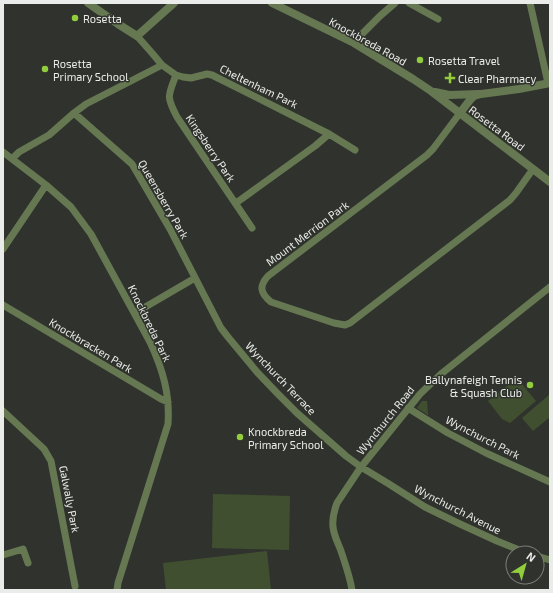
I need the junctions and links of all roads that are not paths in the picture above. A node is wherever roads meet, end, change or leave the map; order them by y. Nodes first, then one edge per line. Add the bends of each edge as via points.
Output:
1 (88, 3) edge
2 (174, 3) edge
3 (272, 3) edge
4 (395, 3) edge
5 (408, 3) edge
6 (530, 3) edge
7 (438, 19) dead end
8 (137, 36) junction
9 (354, 43) junction
10 (162, 65) junction
11 (176, 75) junction
12 (549, 83) edge
13 (431, 91) junction
14 (481, 94) junction
15 (74, 113) junction
16 (460, 113) junction
17 (330, 134) junction
18 (355, 150) dead end
19 (3, 152) edge
20 (13, 158) junction
21 (533, 169) junction
22 (550, 182) edge
23 (46, 185) junction
24 (236, 203) junction
25 (252, 228) dead end
26 (3, 249) edge
27 (195, 278) junction
28 (550, 287) edge
29 (3, 306) edge
30 (134, 313) junction
31 (212, 313) joint
32 (168, 402) junction
33 (408, 408) junction
34 (3, 411) edge
35 (361, 467) junction
36 (550, 482) edge
37 (505, 545) edge
38 (3, 555) edge
39 (28, 563) dead end
40 (75, 586) dead end
41 (117, 590) edge
42 (352, 590) edge

1 - 8 street
2 - 8 street
3 - 9 street, Knockbreda Road
4 - 9 street
5 - 7 street
6 - 12 street
8 - 10 street, Cheltenham Park
9 - 13 street, Knockbreda Road
10 - 11 street, Cheltenham Park
10 - 15 street via 86,104
11 - 17 street, Cheltenham Park via 191,78 212,75
11 - 24 street, Kingsberry Park via 169,96 172,107
12 - 14 street
13 - 14 street via 449,95
13 - 16 street, Rosetta Road
14 - 16 street via 474,96
15 - 20 street via 49,135
15 - 27 street, Queensberry Park via 132,164
16 - 21 street, Rosetta Road
16 - 21 street, Mount Merrion Park via 426,155 268,276 262,287 265,297 271,302 334,323 350,323 510,200
17 - 18 street, Cheltenham Park
17 - 24 street
19 - 20 street, Knockbreda Park
20 - 23 street, Knockbreda Park
21 - 22 street, Rosetta Road
23 - 26 street
23 - 30 street, Knockbreda Park via 71,207 91,234
24 - 25 street, Kingsberry Park
27 - 30 street
27 - 31 street, Queensberry Park
28 - 33 street, Wynchurch Road via 441,374
29 - 32 street, Knockbracken Park
30 - 32 street, Knockbreda Park via 156,355 164,378
31 - 35 street, Wynchurch Terrace via 228,337 277,393 333,446
32 - 41 street, Knockbreda Park via 168,424 164,440
33 - 35 street, Wynchurch Road
33 - 36 street, Wynchurch Park via 486,453
34 - 40 street, Galwally Park via 44,449 51,461
35 - 37 street, Wynchurch Avenue via 425,507
35 - 42 street, Wynchurch Road via 337,503 333,519 334,536
38 - 39 street via 23,549

